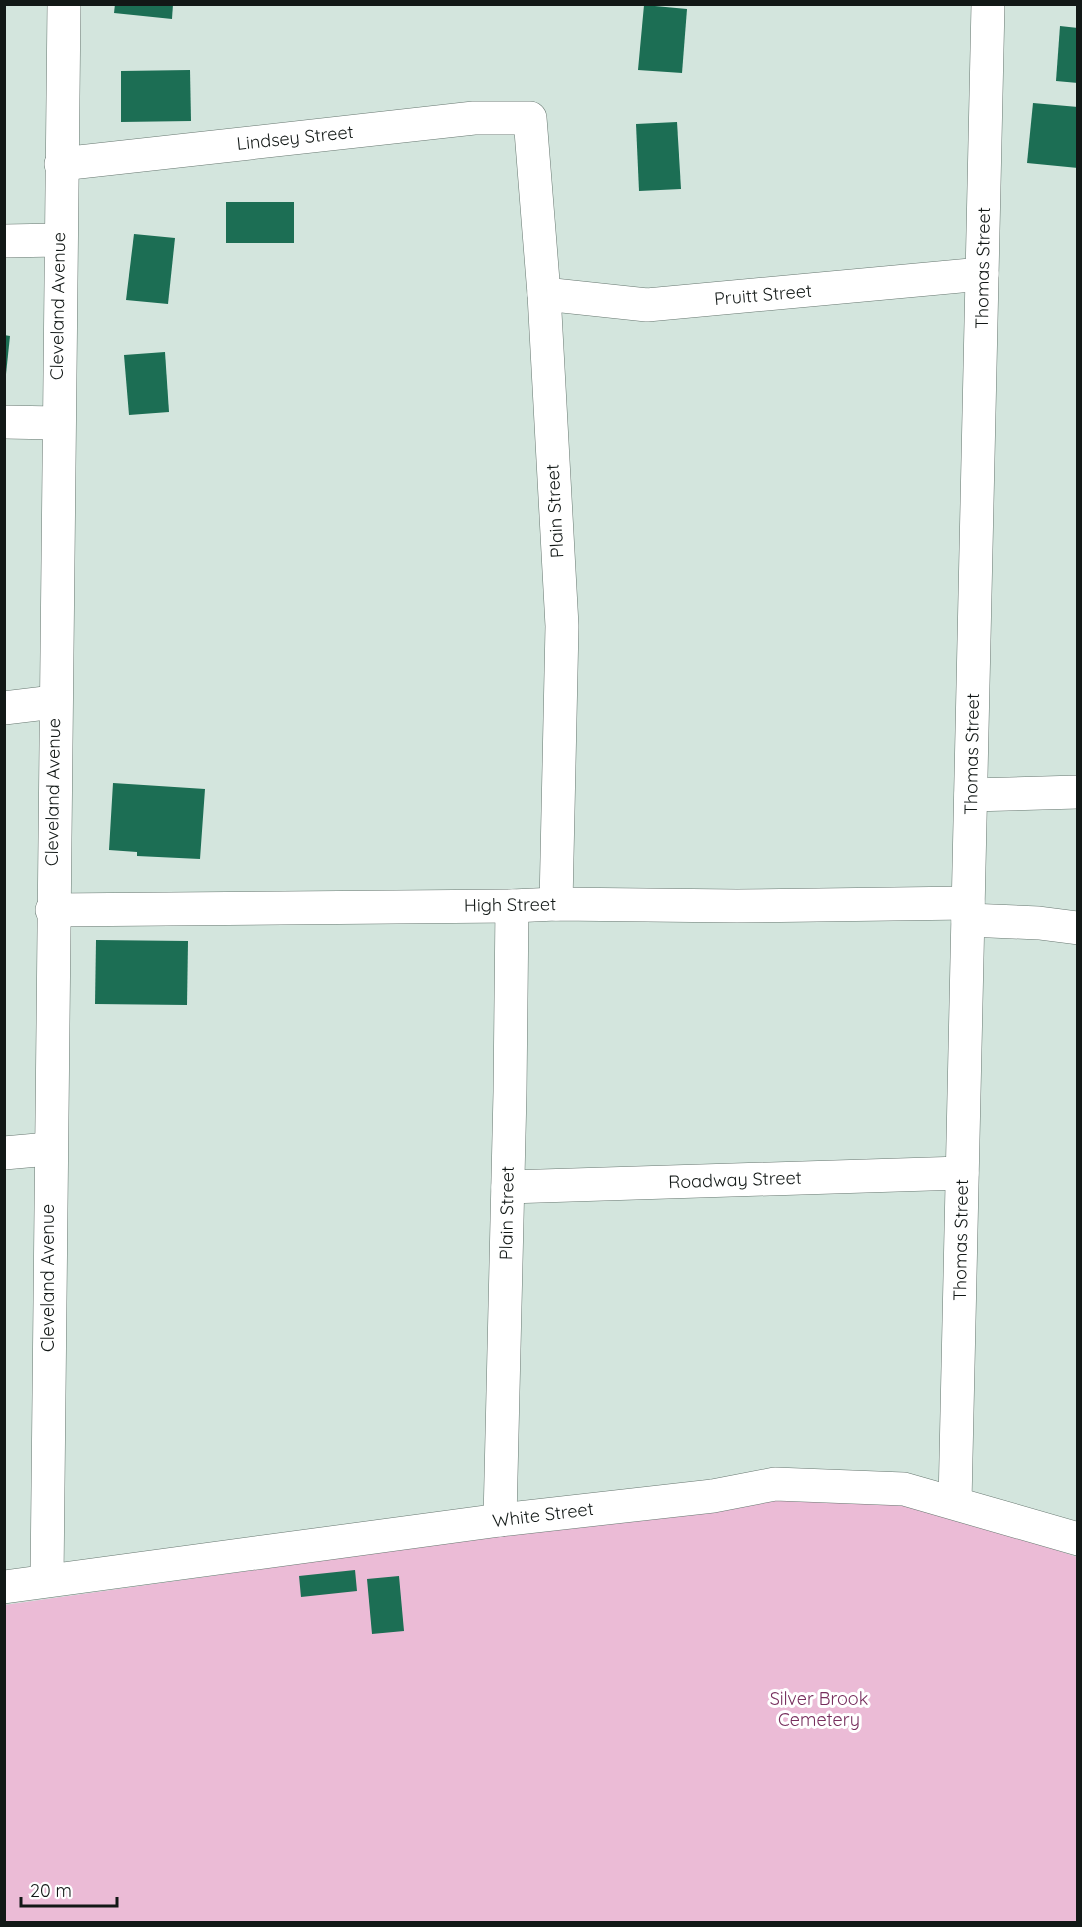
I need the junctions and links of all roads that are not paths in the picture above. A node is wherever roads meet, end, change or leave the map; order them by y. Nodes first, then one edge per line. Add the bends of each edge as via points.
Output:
1 (64, 4) edge
2 (988, 4) edge
3 (530, 118) joint
4 (61, 164) junction
5 (59, 240) junction
6 (4, 241) edge
7 (982, 274) junction
8 (544, 294) junction
9 (4, 422) edge
10 (57, 423) junction
11 (54, 702) junction
12 (4, 708) edge
13 (1077, 792) edge
14 (971, 795) junction
15 (556, 904) junction
16 (512, 906) junction
17 (52, 910) junction
18 (968, 912) junction
19 (1077, 928) edge
20 (49, 1149) junction
21 (4, 1153) edge
22 (962, 1173) junction
23 (508, 1187) junction
24 (955, 1503) junction
25 (500, 1520) junction
26 (1077, 1539) edge
27 (47, 1580) junction
28 (4, 1587) edge

1 - 4 street, Cleveland Avenue
2 - 7 street, Thomas Street
3 - 4 street, Lindsey Street via 474,118
3 - 8 street, Plain Street
4 - 5 street, Cleveland Avenue
5 - 6 street
5 - 10 street, Cleveland Avenue
7 - 8 street, Pruitt Street via 648,305
7 - 14 street, Thomas Street
8 - 15 street, Plain Street via 562,626
9 - 10 street
10 - 11 street, Cleveland Avenue
11 - 12 street
11 - 17 street, Cleveland Avenue
13 - 14 street
14 - 18 street, Thomas Street
15 - 16 street, High Street
15 - 18 street, High Street
16 - 17 street, High Street
16 - 23 street, Plain Street
17 - 20 street, Cleveland Avenue
18 - 19 street, High Street
18 - 22 street, Thomas Street
20 - 21 street
20 - 27 street, Cleveland Avenue
22 - 23 street, Roadway Street
22 - 24 street, Thomas Street
23 - 25 street, Plain Street
24 - 25 street, White Street via 904,1489 775,1484 713,1496
24 - 26 street, White Street
25 - 27 street, White Street
27 - 28 street, White Street

